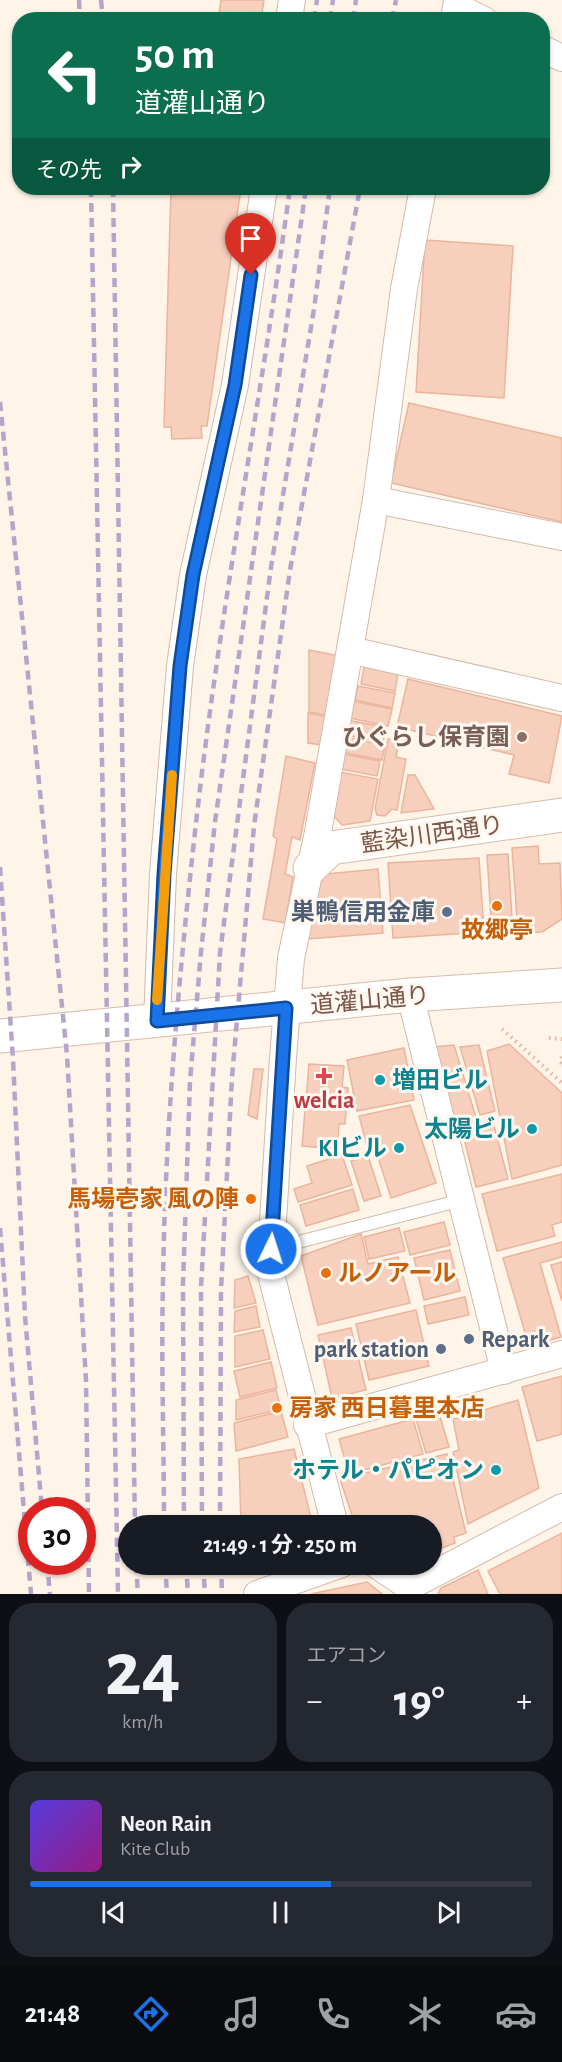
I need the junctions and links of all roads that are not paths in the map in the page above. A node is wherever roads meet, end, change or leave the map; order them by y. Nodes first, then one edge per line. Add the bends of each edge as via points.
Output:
1 (455, 12) edge
2 (468, 12) edge
3 (263, 195) edge
4 (422, 195) edge
5 (376, 500) junction
6 (562, 537) edge
7 (350, 650) junction
8 (562, 698) edge
9 (562, 815) edge
10 (310, 868) junction
11 (562, 985) edge
12 (410, 995) junction
13 (286, 1008) junction
14 (157, 1021) junction
15 (0, 1036) edge
16 (462, 1200) junction
17 (271, 1249) junction
18 (562, 1354) edge
19 (504, 1371) junction
20 (307, 1425) junction
21 (562, 1507) edge
22 (332, 1515) edge
23 (311, 1575) edge
24 (389, 1575) edge
25 (410, 1591) edge
26 (257, 1594) edge

1 - 2 street via 456,6
3 - 14 street via 235,385 193,575 180,666
4 - 5 street via 404,289
5 - 6 street
5 - 7 street
7 - 8 street
7 - 10 street
9 - 10 main road, 藍染川西通り via 331,848
10 - 13 street via 291,958
11 - 12 main road, 道灌山通り
12 - 13 main road, 道灌山通り
12 - 16 street
13 - 14 main road, 道灌山通り
13 - 17 street
14 - 15 main road, 道灌山通り
16 - 17 lane
16 - 19 street
17 - 20 street via 270,1270
18 - 19 street
19 - 20 street
20 - 22 street
21 - 25 street
23 - 26 street
24 - 25 street

